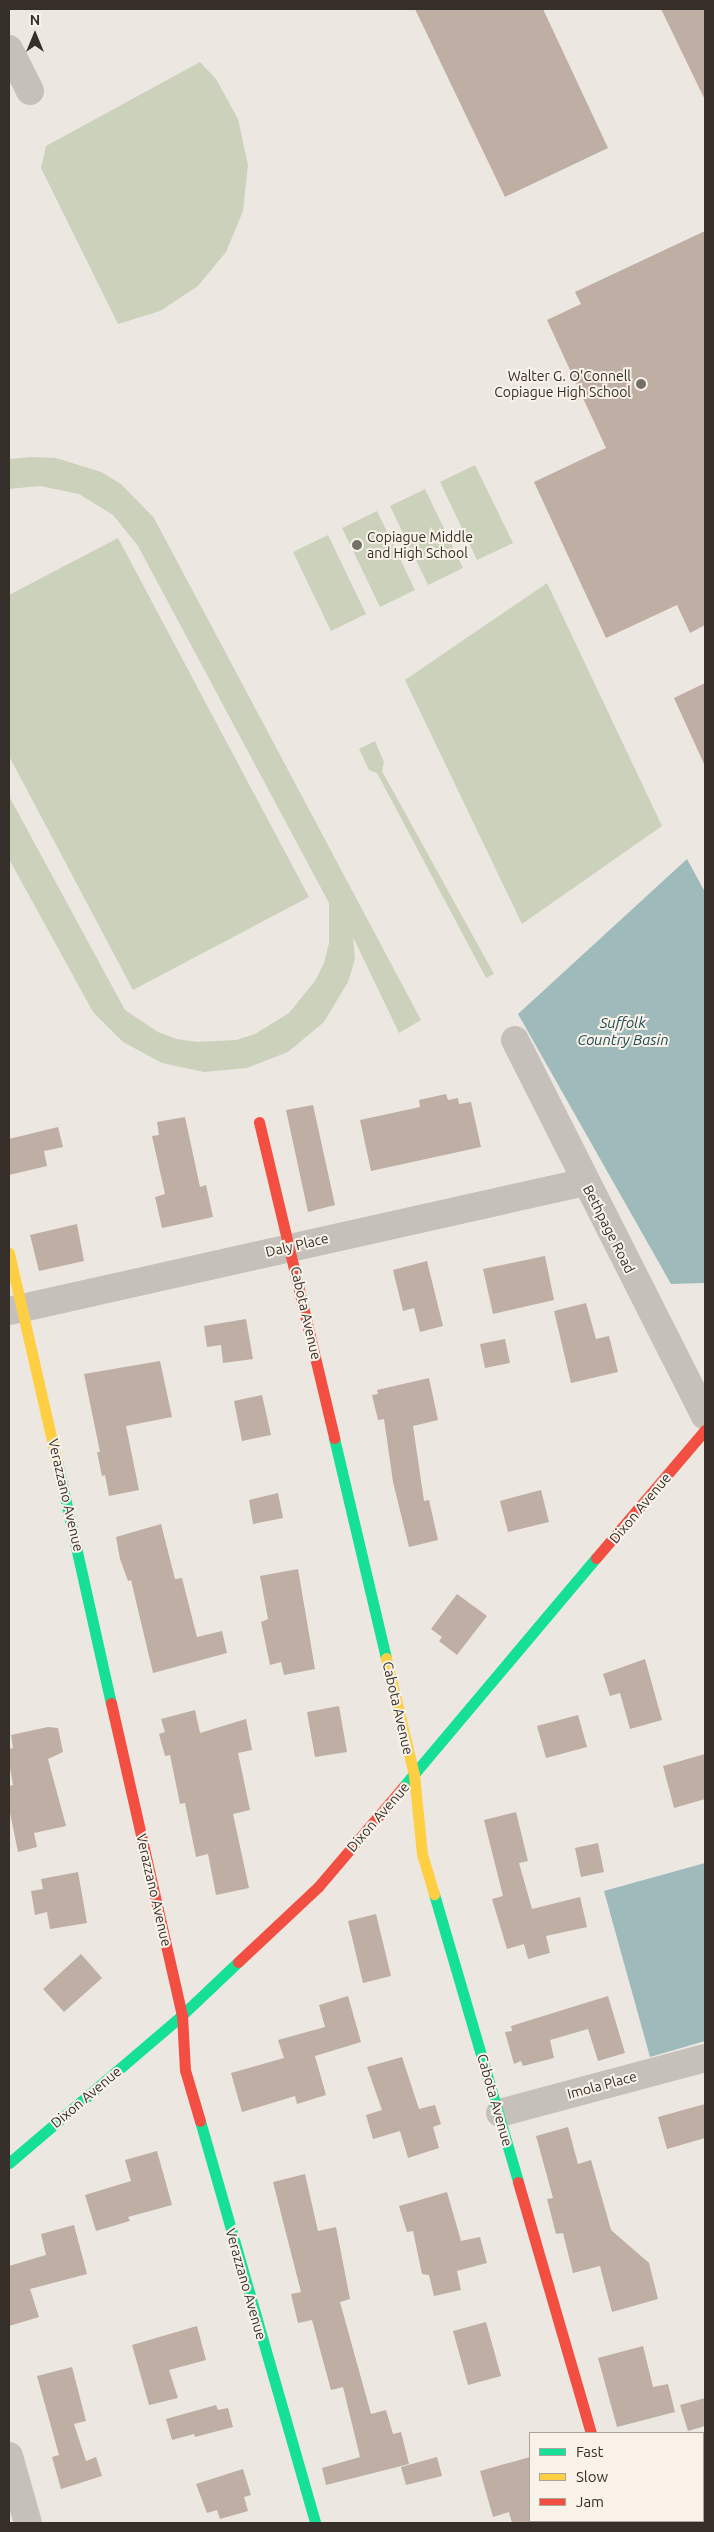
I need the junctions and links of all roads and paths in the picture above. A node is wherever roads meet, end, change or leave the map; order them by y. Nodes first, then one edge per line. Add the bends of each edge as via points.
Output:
1 (9, 48) edge
2 (30, 91) dead end
3 (515, 1040) dead end
4 (259, 1122) dead end
5 (585, 1182) junction
6 (291, 1247) junction
7 (9, 1252) edge
8 (16, 1310) edge
9 (705, 1416) edge
10 (705, 1430) edge
11 (414, 1776) junction
12 (182, 2015) junction
13 (705, 2058) edge
14 (500, 2112) junction
15 (9, 2162) edge
16 (591, 2432) edge
17 (9, 2456) edge
18 (28, 2523) edge
19 (315, 2523) edge

1 - 2 street
3 - 5 street, Bethpage Road
4 - 6 street, Cabota Avenue
5 - 6 street, Daly Place
5 - 9 street, Bethpage Road
6 - 8 street, Daly Place
6 - 11 street, Cabota Avenue
7 - 8 street, Verazzano Avenue
8 - 12 street, Verazzano Avenue
10 - 11 street, Dixon Avenue
11 - 12 street, Dixon Avenue via 318,1887
11 - 14 street, Cabota Avenue via 422,1854
12 - 15 street, Dixon Avenue
12 - 19 street, Verazzano Avenue via 186,2070
13 - 14 street, Imola Place
14 - 16 street, Cabota Avenue
17 - 18 street

